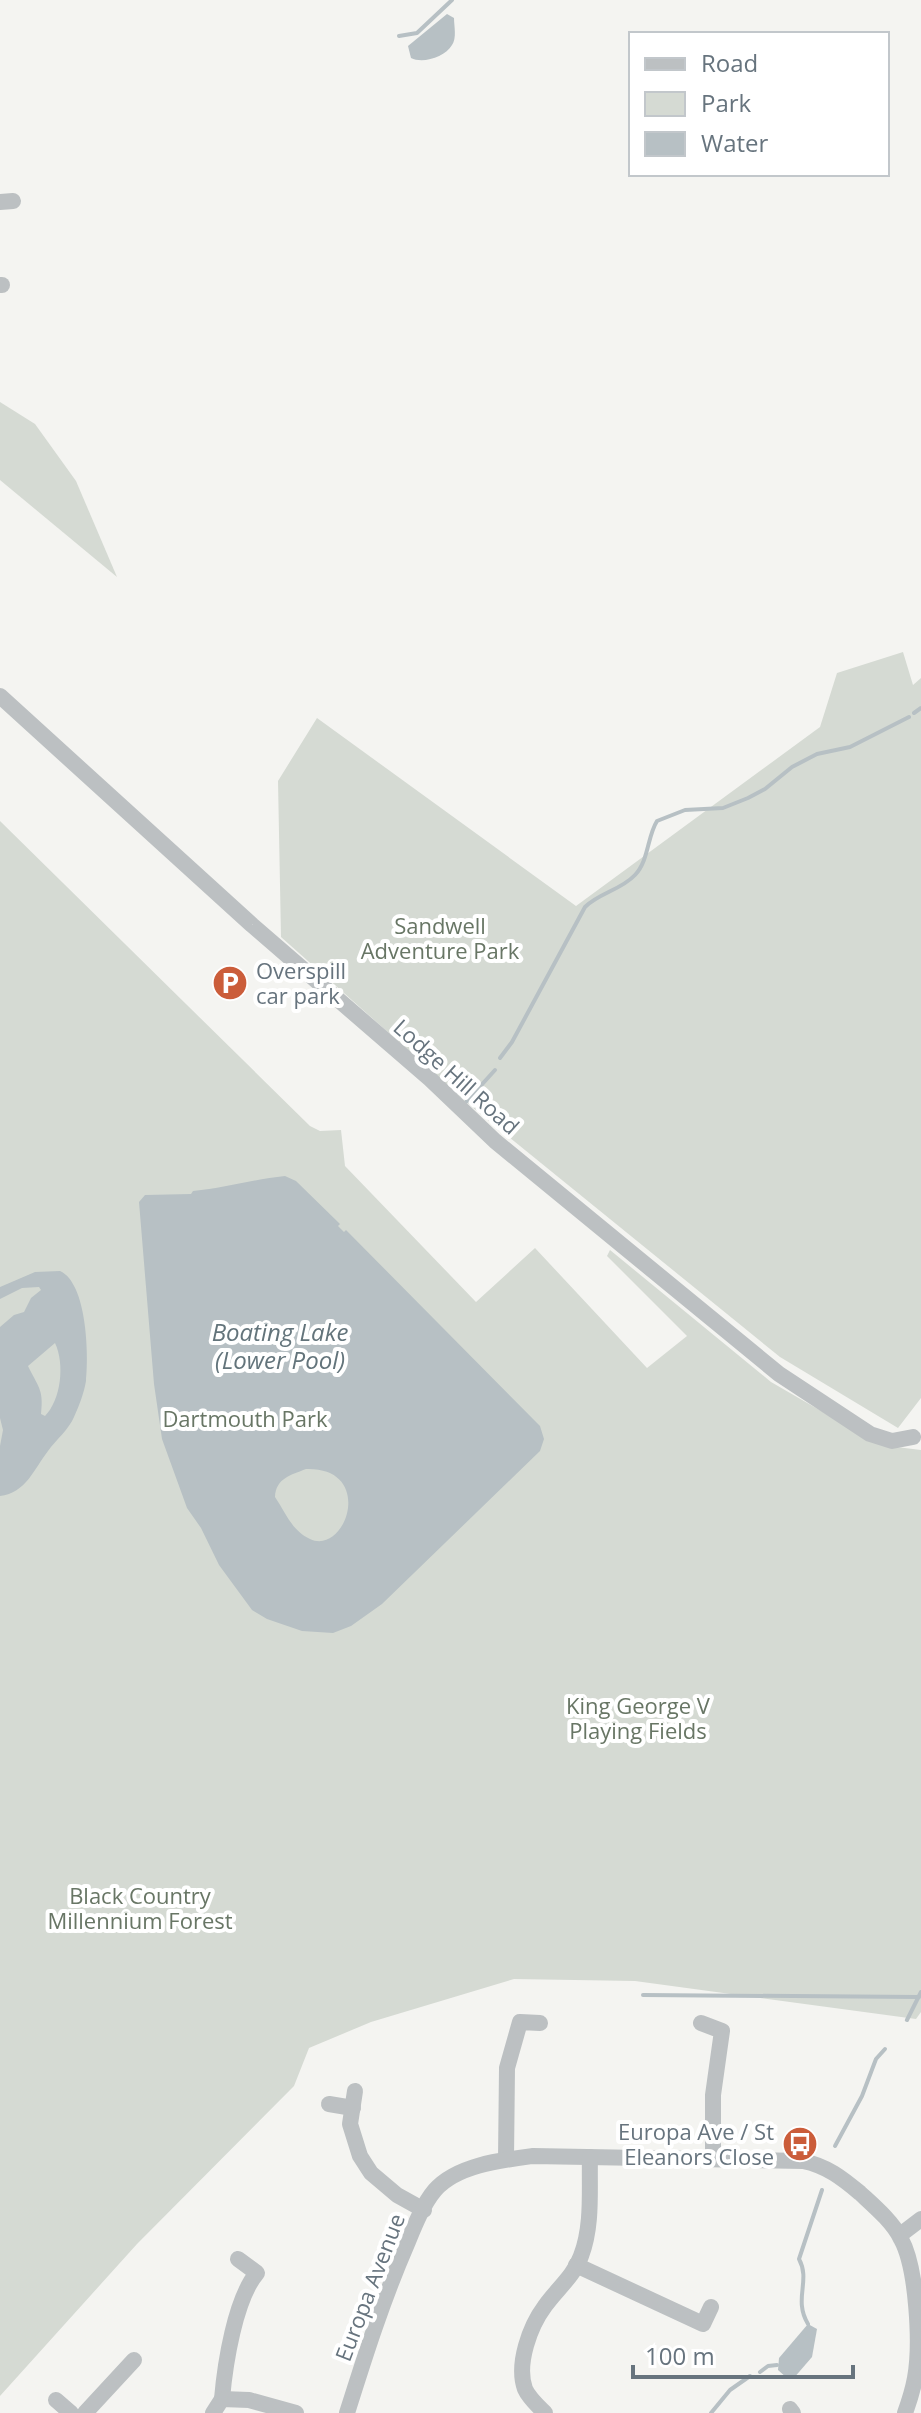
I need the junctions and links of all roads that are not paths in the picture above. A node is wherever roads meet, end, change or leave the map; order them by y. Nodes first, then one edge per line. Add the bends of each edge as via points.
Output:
1 (0, 696) edge
2 (913, 1437) dead end
3 (540, 2023) dead end
4 (701, 2023) dead end
5 (329, 2104) dead end
6 (590, 2157) junction
7 (713, 2158) junction
8 (506, 2159) junction
9 (424, 2210) junction
10 (921, 2219) edge
11 (900, 2235) junction
12 (238, 2259) dead end
13 (576, 2265) junction
14 (711, 2307) dead end
15 (919, 2324) edge
16 (134, 2360) dead end
17 (56, 2400) dead end
18 (217, 2406) edge
19 (71, 2413) edge
20 (85, 2413) edge
21 (296, 2413) edge
22 (347, 2413) edge
23 (545, 2413) edge
24 (905, 2413) edge

1 - 2 street, Lodge Hill Road via 495,1141 766,1364 870,1434 892,1441
3 - 8 street via 520,2022 507,2068
4 - 7 street via 722,2031 713,2095
5 - 9 street via 354,2099 350,2124 360,2156 397,2195
6 - 7 street, Europa Avenue
6 - 8 street, Europa Avenue
6 - 13 street via 588,2226
7 - 11 street, Europa Avenue via 819,2165 840,2175
8 - 9 street, Europa Avenue via 467,2169 436,2189
9 - 22 street, Europa Avenue via 387,2291
10 - 11 street
11 - 15 street, Europa Avenue via 908,2252
12 - 18 street via 257,2273 246,2285
13 - 14 street via 703,2324
13 - 23 street via 534,2324 526,2350 525,2389
15 - 24 street, Europa Avenue via 916,2376
16 - 20 street
17 - 19 street
18 - 21 street via 249,2400

